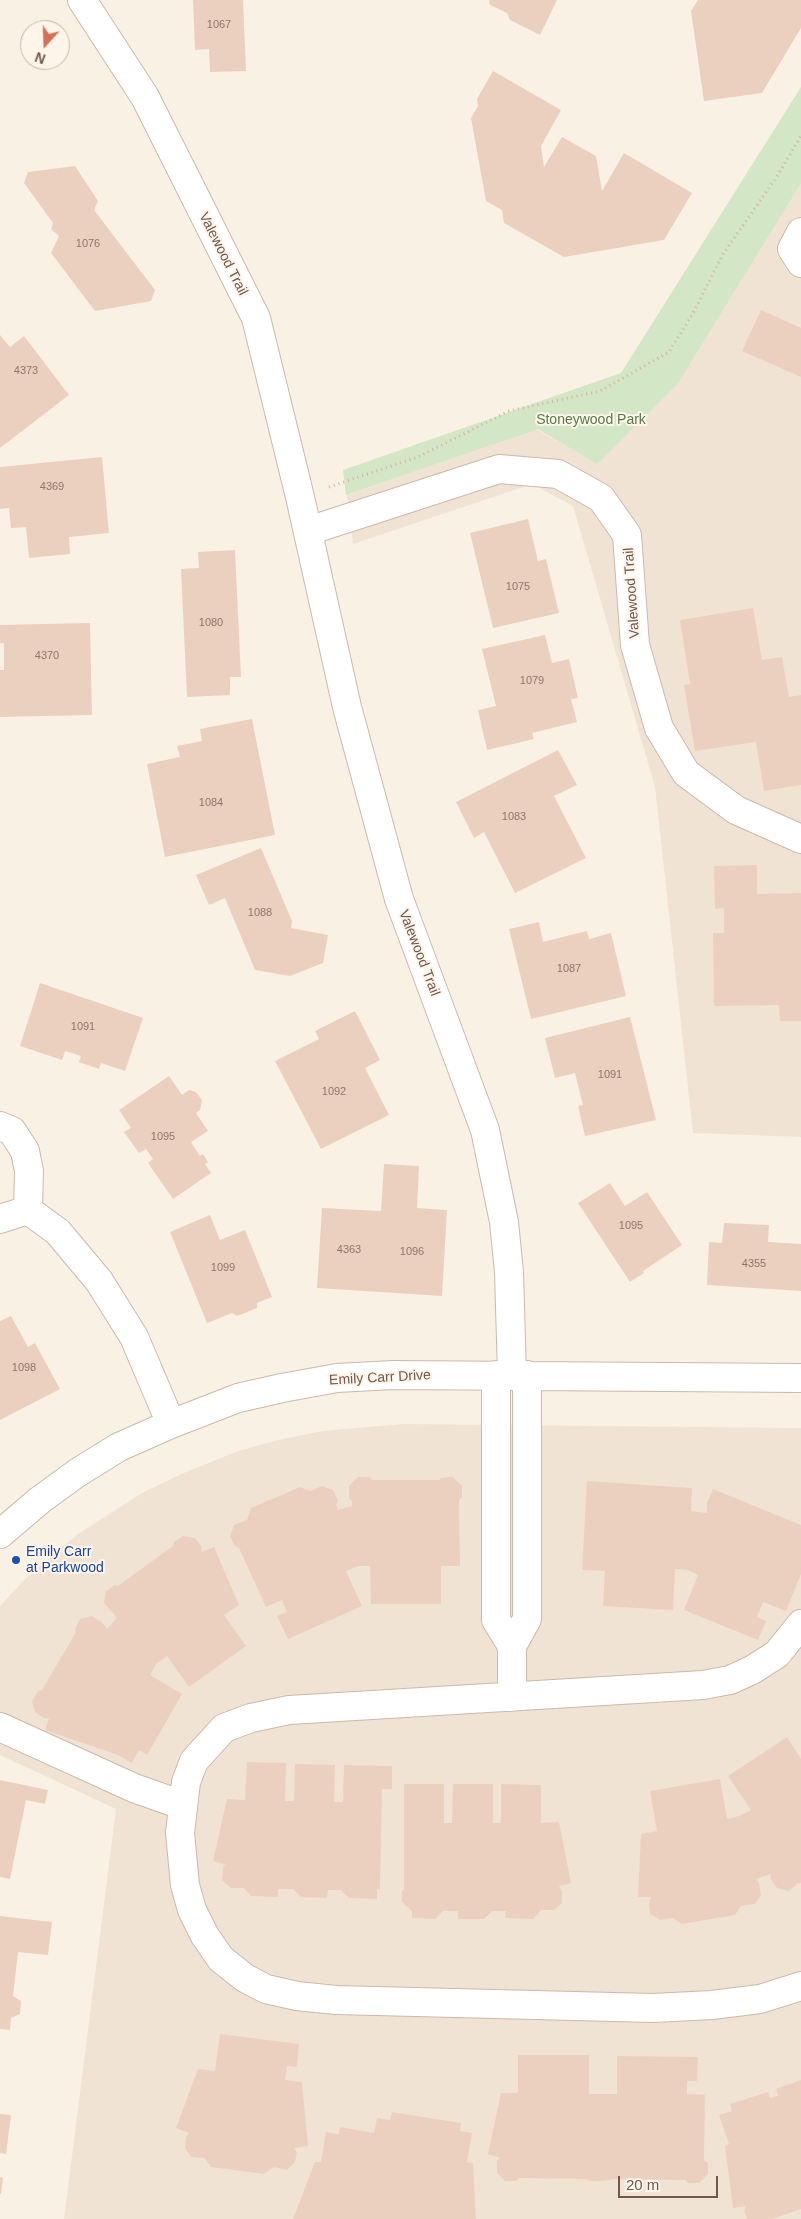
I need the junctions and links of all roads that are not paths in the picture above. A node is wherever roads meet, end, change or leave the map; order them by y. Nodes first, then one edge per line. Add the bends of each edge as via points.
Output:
1 (82, 0) edge
2 (801, 232) edge
3 (801, 263) edge
4 (308, 531) junction
5 (801, 839) edge
6 (0, 1126) edge
7 (28, 1210) junction
8 (0, 1219) edge
9 (512, 1375) junction
10 (801, 1378) edge
11 (171, 1424) junction
12 (0, 1534) edge
13 (801, 1624) edge
14 (512, 1696) junction
15 (0, 1727) edge
16 (182, 1805) junction
17 (801, 1986) edge

1 - 4 street, Valewood Trail via 145,97 256,318
2 - 3 street via 792,249
4 - 5 street, Valewood Trail via 499,469 558,474 601,498 627,535 635,645 659,728 686,773 736,810
4 - 9 street, Valewood Trail via 347,707 399,899 487,1139 504,1222
6 - 7 street via 12,1131 25,1151 29,1171
7 - 8 street
7 - 11 street via 58,1232 99,1281 134,1338
9 - 10 street, Emily Carr Drive
9 - 11 street, Emily Carr Drive via 337,1378 238,1398
9 - 14 street, Valewood Trail via 496,1620 512,1646
11 - 12 street, Emily Carr Drive via 120,1447 77,1473
13 - 14 street via 777,1654 730,1680 703,1685
14 - 16 street via 289,1710 251,1718 224,1728 194,1761
15 - 16 street via 134,1788
16 - 17 street via 181,1862 192,1910 222,1959 245,1978 266,1988 297,1996 336,2000 652,2008 760,1999

